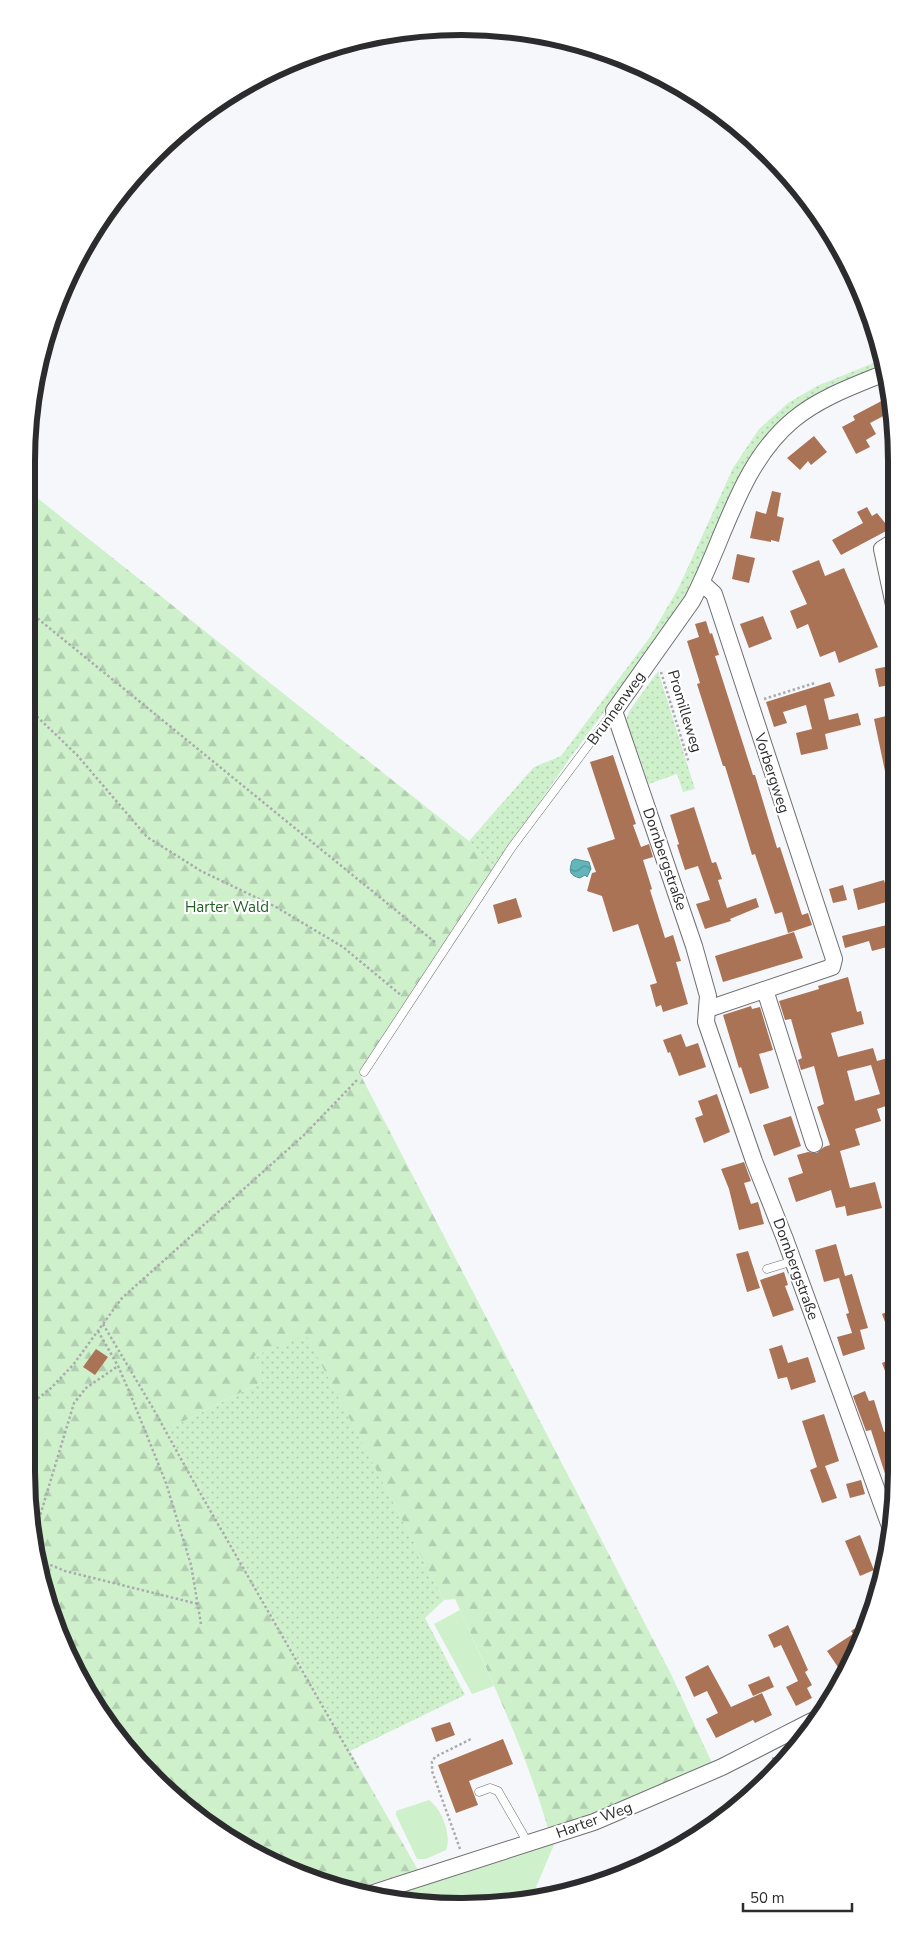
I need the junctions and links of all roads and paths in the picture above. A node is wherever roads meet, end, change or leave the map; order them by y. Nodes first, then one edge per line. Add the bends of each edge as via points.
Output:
1 (879, 375) edge
2 (702, 583) junction
3 (35, 616) edge
4 (659, 665) dead end
5 (815, 683) dead end
6 (750, 703) junction
7 (614, 711) junction
8 (35, 715) edge
9 (689, 764) dead end
10 (445, 950) junction
11 (764, 990) junction
12 (410, 1003) junction
13 (708, 1009) junction
14 (364, 1072) joint
15 (814, 1144) dead end
16 (793, 1261) junction
17 (767, 1270) dead end
18 (103, 1324) junction
19 (98, 1331) junction
20 (118, 1366) junction
21 (35, 1401) edge
22 (885, 1514) edge
23 (38, 1521) edge
24 (45, 1563) edge
25 (198, 1604) junction
26 (201, 1624) dead end
27 (804, 1725) edge
28 (471, 1739) dead end
29 (358, 1768) dead end
30 (479, 1792) dead end
31 (528, 1843) junction
32 (468, 1862) junction
33 (383, 1891) edge

1 - 2 street, Brunnenweg via 815,405 776,436 741,492
2 - 6 street, Vorbergweg via 714,594
2 - 7 street, Brunnenweg
3 - 10 path
4 - 9 path, Promilleweg
5 - 6 path
6 - 11 street, Vorbergweg via 834,959 832,967
7 - 10 lane, Brunnenweg via 512,847
7 - 13 street, Dornbergstraße via 694,946 708,996
8 - 12 path via 77,755 147,837 201,871 276,907 343,947
10 - 12 lane, Brunnenweg
11 - 13 street
11 - 15 street
12 - 14 lane, Brunnenweg
13 - 16 street, Dornbergstraße via 706,1022 709,1031
14 - 18 path via 303,1136 122,1298
16 - 17 lane
16 - 22 street, Dornbergstraße
18 - 19 path
18 - 29 path
19 - 20 path
19 - 21 path via 73,1365
20 - 23 path via 86,1388 74,1403
20 - 25 path via 166,1483 191,1565
24 - 25 path via 65,1571
25 - 26 path
27 - 31 street, Harter Weg via 662,1794 594,1822
28 - 32 path via 435,1757 432,1762 432,1771
30 - 31 lane via 490,1788 498,1791
31 - 32 street, Harter Weg
32 - 33 street, Harter Weg

